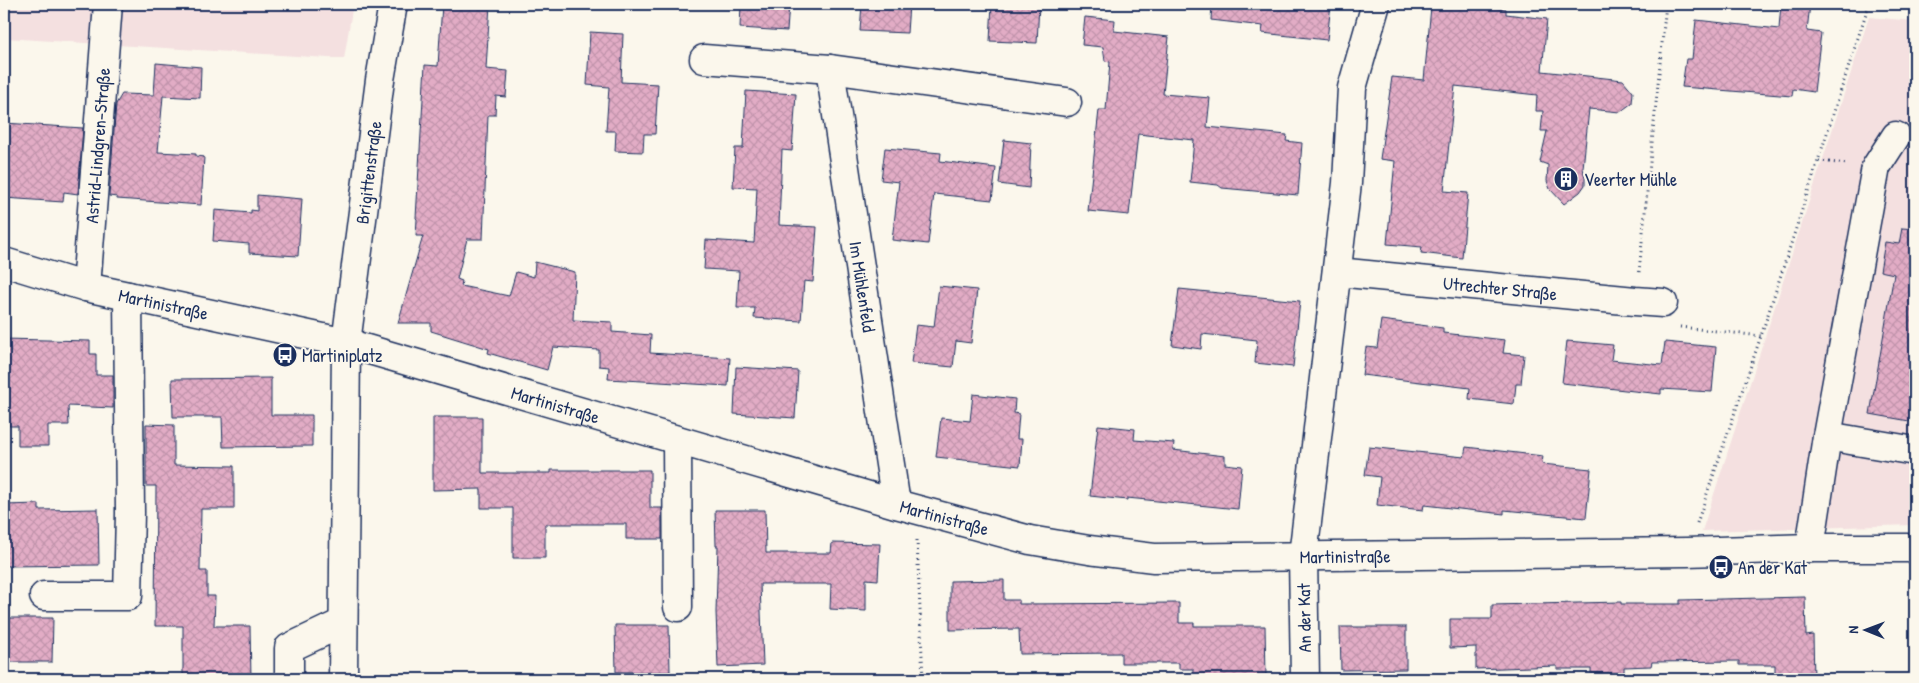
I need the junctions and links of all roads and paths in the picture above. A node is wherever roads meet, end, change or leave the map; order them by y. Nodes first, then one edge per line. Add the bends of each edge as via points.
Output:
1 (108, 4) edge
2 (393, 4) edge
3 (1376, 4) edge
4 (1666, 4) edge
5 (1868, 4) edge
6 (704, 59) dead end
7 (830, 69) junction
8 (1067, 102) dead end
9 (1896, 136) dead end
10 (4, 262) edge
11 (1337, 272) junction
12 (86, 287) junction
13 (128, 296) junction
14 (1635, 301) junction
15 (1663, 302) joint
16 (1761, 336) junction
17 (346, 343) junction
18 (1827, 436) junction
19 (677, 440) junction
20 (1915, 451) edge
21 (906, 507) junction
22 (1810, 548) junction
23 (1915, 548) edge
24 (1687, 552) junction
25 (1303, 556) junction
26 (44, 596) dead end
27 (678, 607) dead end
28 (342, 623) junction
29 (289, 679) edge
30 (343, 679) edge
31 (923, 679) edge
32 (1305, 679) edge

1 - 12 street, Astrid-Lindgren-Straße
2 - 17 street, Brigittenstraße
3 - 11 street via 1352,88
4 - 14 path
5 - 16 path
6 - 7 street
7 - 8 street
7 - 21 street, Im Mühlenfeld
9 - 18 street via 1876,168
10 - 12 street, Martinistraße
11 - 14 street, Utrechter Straße
11 - 25 street
12 - 13 street, Martinistraße
13 - 17 street, Martinistraße
13 - 26 street via 128,596
14 - 15 street, Utrechter Straße
15 - 16 path via 1670,326
16 - 24 path
17 - 19 street, Martinistraße
17 - 28 street
18 - 20 street
18 - 22 street
19 - 21 street, Martinistraße
19 - 27 street
21 - 25 street, Martinistraße via 1030,540 1089,550 1154,558
21 - 31 path
22 - 23 street, Martinistraße
22 - 24 street, Martinistraße
24 - 25 street, Martinistraße
25 - 32 street, An der Kat
28 - 29 street via 289,648
28 - 30 street

